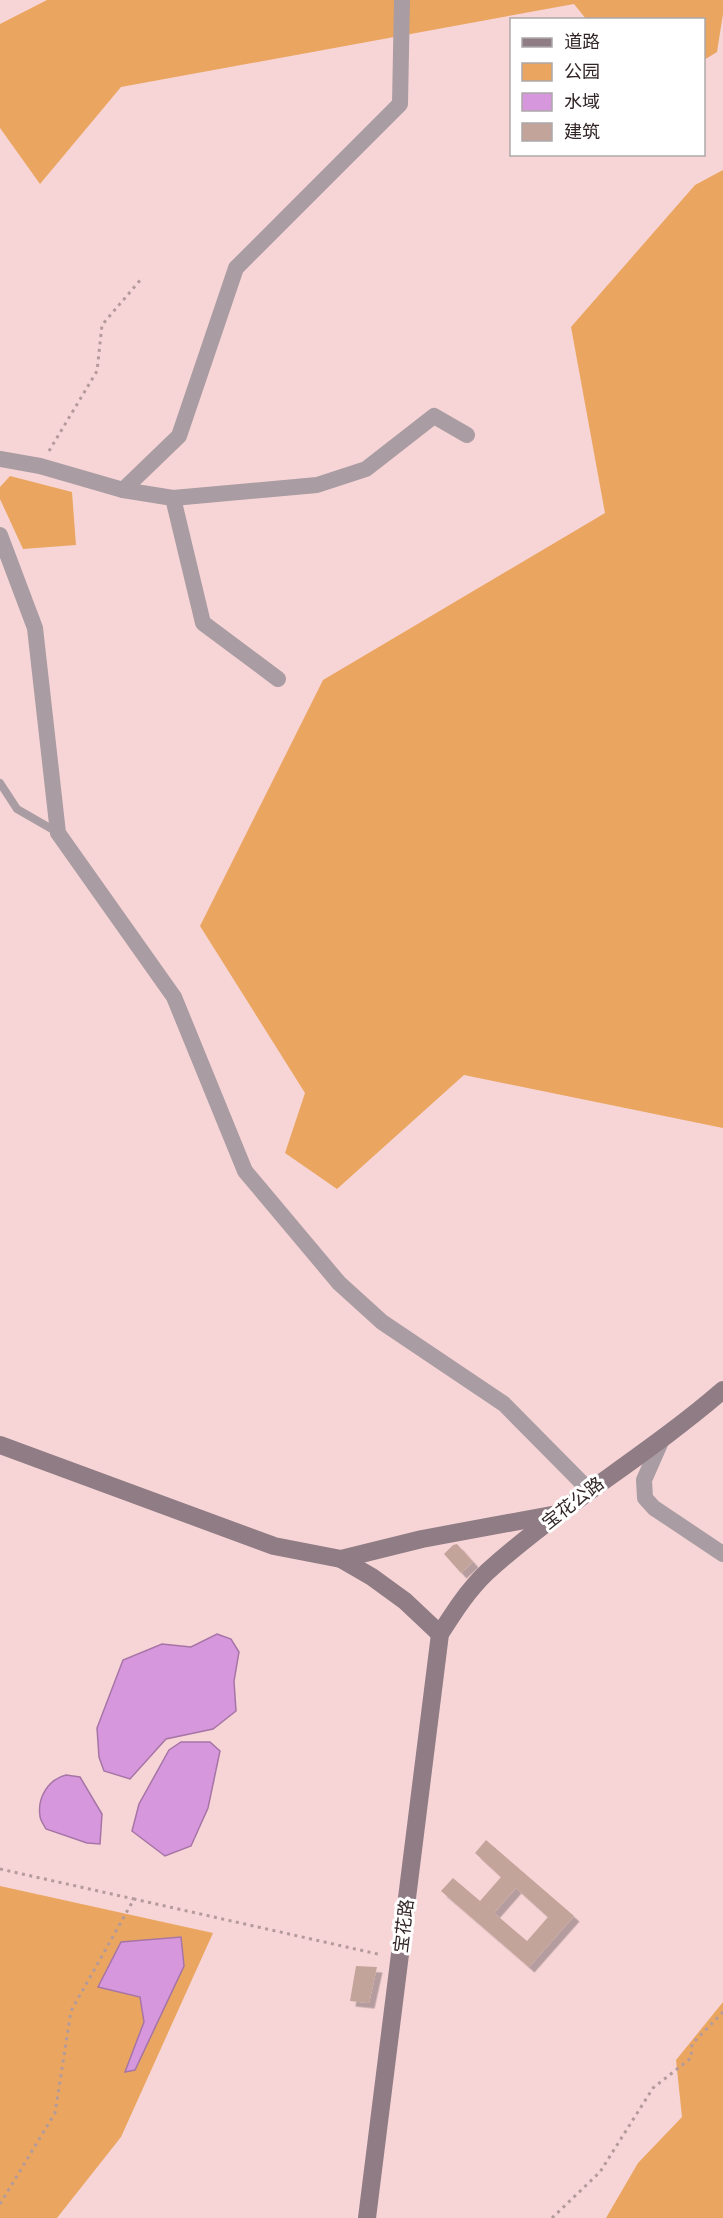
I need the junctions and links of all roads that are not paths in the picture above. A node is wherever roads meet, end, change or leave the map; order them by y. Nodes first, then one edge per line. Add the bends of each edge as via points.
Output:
1 (402, 0) edge
2 (467, 435) dead end
3 (0, 459) edge
4 (123, 490) junction
5 (173, 498) junction
6 (0, 535) edge
7 (278, 679) dead end
8 (0, 783) edge
9 (58, 833) junction
10 (723, 1390) edge
11 (663, 1437) junction
12 (0, 1445) edge
13 (589, 1490) junction
14 (558, 1514) junction
15 (723, 1554) edge
16 (341, 1559) junction
17 (440, 1634) junction
18 (367, 2218) edge

1 - 4 street via 400,104 236,268 179,436
2 - 5 street via 434,416 366,469 317,485
3 - 4 street
4 - 5 street
5 - 7 street via 203,623
6 - 9 street via 35,628
8 - 9 lane via 17,809
9 - 13 street via 174,996 245,1171 339,1283 382,1322 504,1404
10 - 11 street, 宝花公路
11 - 13 street, 宝花公路
11 - 15 street via 644,1480 645,1498
12 - 16 street via 274,1546
13 - 14 street, 宝花公路
14 - 16 street via 422,1539
14 - 17 street, 宝花公路 via 487,1573
16 - 17 street via 405,1601
17 - 18 street, 宝花路

